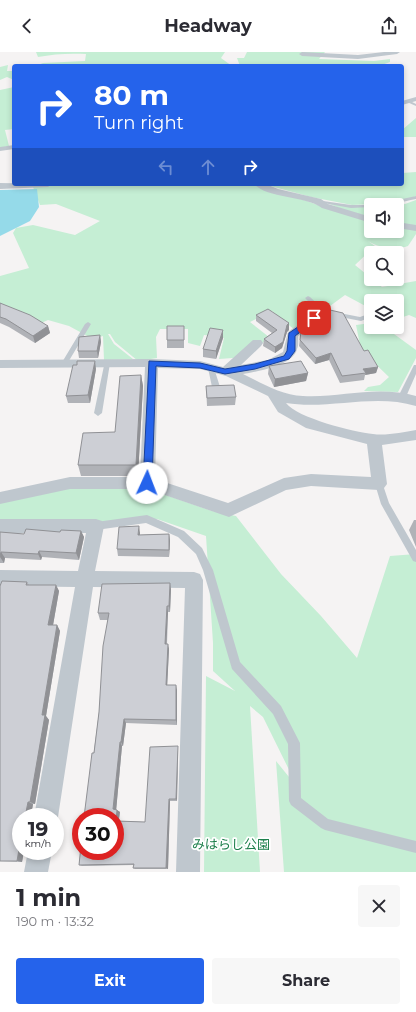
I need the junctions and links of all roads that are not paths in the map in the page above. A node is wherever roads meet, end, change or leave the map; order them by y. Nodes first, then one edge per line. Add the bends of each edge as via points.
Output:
1 (302, 54) dead end
2 (399, 54) edge
3 (390, 59) dead end
4 (416, 99) edge
5 (405, 102) edge
6 (416, 105) edge
7 (12, 147) edge
8 (0, 149) edge
9 (12, 185) edge
10 (0, 186) edge
11 (263, 186) edge
12 (416, 197) edge
13 (318, 200) junction
14 (404, 200) edge
15 (364, 206) edge
16 (364, 218) edge
17 (404, 226) edge
18 (416, 228) edge
19 (308, 298) dead end
20 (322, 312) junction
21 (364, 318) edge
22 (88, 324) dead end
23 (257, 343) dead end
24 (107, 363) junction
25 (152, 363) junction
26 (0, 364) edge
27 (64, 364) junction
28 (416, 367) edge
29 (211, 368) junction
30 (225, 372) junction
31 (216, 387) edge
32 (272, 392) junction
33 (402, 397) junction
34 (416, 401) edge
35 (98, 413) dead end
36 (416, 435) edge
37 (374, 440) junction
38 (147, 483) junction
39 (379, 484) junction
40 (0, 498) edge
41 (0, 526) edge
42 (96, 526) junction
43 (416, 558) edge
44 (0, 578) edge
45 (85, 579) junction
46 (47, 808) edge
47 (416, 847) edge
48 (38, 860) edge
49 (36, 872) edge
50 (188, 872) edge

1 - 2 street via 358,57
2 - 3 street
4 - 5 street
5 - 6 lane
7 - 8 street
9 - 10 street
11 - 13 street
12 - 14 lane
13 - 15 lane
13 - 16 street via 325,206
17 - 18 street
19 - 20 lane
20 - 21 lane
20 - 30 street via 292,335 291,351 286,358
22 - 27 lane
23 - 30 street
24 - 25 street
24 - 27 street
24 - 35 lane
25 - 29 street via 200,365
25 - 38 street
26 - 27 street
28 - 33 lane
29 - 30 street
29 - 31 lane
30 - 32 street
32 - 33 street via 283,398 303,401
32 - 37 street via 283,409 311,424
33 - 34 street
36 - 37 street
37 - 39 street
38 - 39 street via 230,510 284,484 311,480
38 - 40 street via 70,482
39 - 43 lane via 385,504
41 - 42 street
42 - 45 street
42 - 47 lane via 146,519 181,534 199,552 208,570 236,665 277,710 294,743 295,801 325,824
44 - 45 street
45 - 46 street
45 - 50 street via 194,580
48 - 49 street

